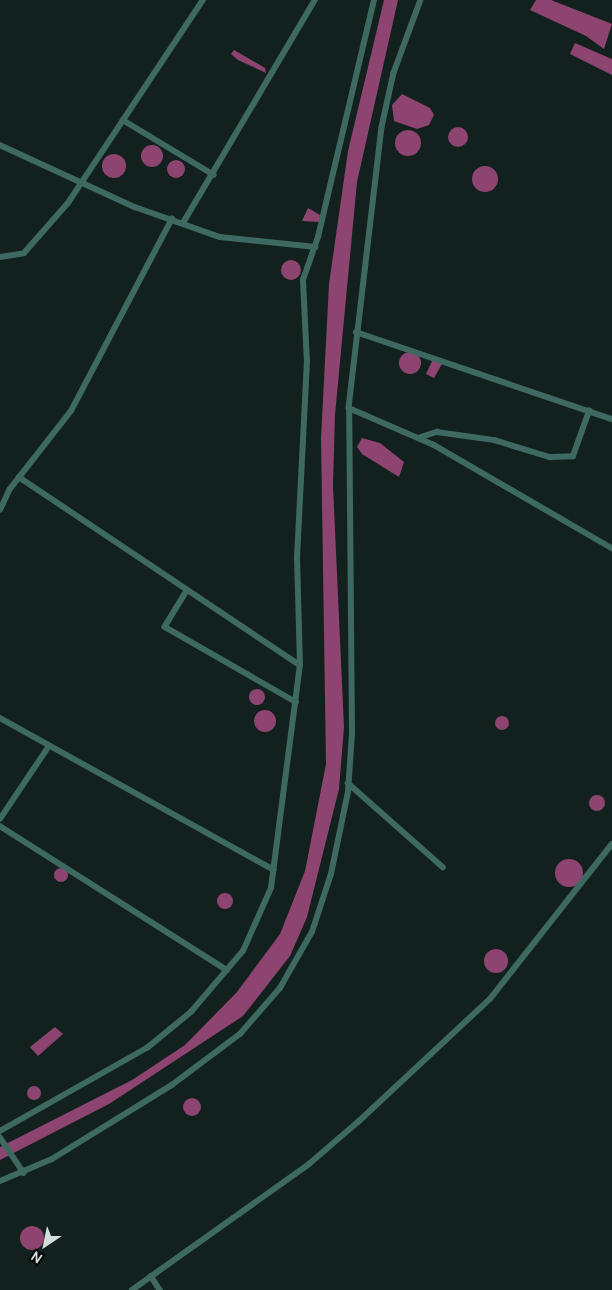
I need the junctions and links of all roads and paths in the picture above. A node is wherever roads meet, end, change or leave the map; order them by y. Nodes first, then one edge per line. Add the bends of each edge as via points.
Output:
1 (202, 0) edge
2 (315, 0) edge
3 (374, 0) edge
4 (421, 0) edge
5 (123, 120) junction
6 (0, 145) edge
7 (214, 176) junction
8 (81, 184) junction
9 (172, 220) junction
10 (183, 223) junction
11 (315, 247) junction
12 (0, 258) edge
13 (356, 332) junction
14 (349, 408) junction
15 (589, 411) junction
16 (612, 419) edge
17 (418, 438) junction
18 (19, 477) junction
19 (0, 510) edge
20 (612, 548) edge
21 (187, 591) junction
22 (300, 665) junction
23 (296, 702) junction
24 (0, 718) edge
25 (49, 746) junction
26 (348, 783) junction
27 (0, 819) edge
28 (0, 826) edge
29 (612, 844) edge
30 (443, 867) dead end
31 (274, 870) junction
32 (227, 970) junction
33 (0, 1131) edge
34 (0, 1137) edge
35 (24, 1173) junction
36 (0, 1180) edge
37 (151, 1276) junction
38 (132, 1290) edge
39 (160, 1290) edge

1 - 5 street
2 - 7 street
3 - 11 street
4 - 13 street via 394,73 382,127
5 - 7 street
5 - 8 street
6 - 8 street
7 - 10 street
8 - 9 street
8 - 12 street via 24,253
9 - 10 street
9 - 18 street via 71,411
10 - 11 street via 220,237
11 - 22 street via 303,280 307,363 296,558
13 - 14 street
13 - 15 street
14 - 17 street
14 - 26 street
15 - 16 street
15 - 17 street via 573,456 550,457 494,440 437,432
17 - 20 street
18 - 19 street
18 - 21 street
21 - 22 street
21 - 23 street via 165,627
22 - 23 street
23 - 31 street
24 - 25 street
25 - 27 street
25 - 31 street
26 - 30 street
26 - 35 street via 331,874 312,932 280,988 252,1022 172,1085
28 - 32 street
29 - 37 street via 490,999 309,1164
31 - 32 street via 259,924
32 - 33 street via 191,1012 147,1048
34 - 35 street
35 - 36 street
37 - 38 street
37 - 39 street

